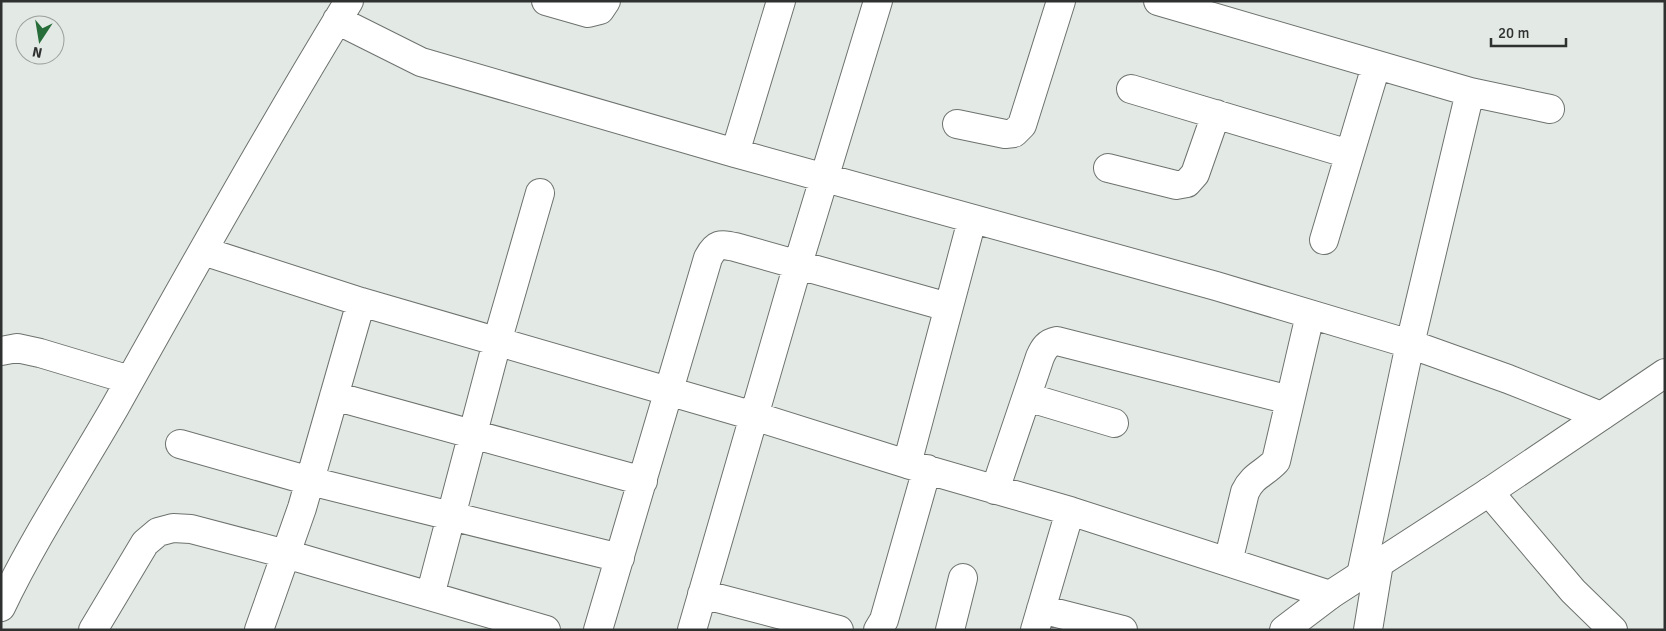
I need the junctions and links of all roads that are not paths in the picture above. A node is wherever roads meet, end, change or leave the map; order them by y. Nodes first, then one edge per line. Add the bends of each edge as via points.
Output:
1 (546, 1) edge
2 (606, 1) edge
3 (781, 1) edge
4 (878, 1) edge
5 (1061, 1) edge
6 (1158, 1) edge
7 (343, 11) edge
8 (1376, 66) junction
9 (1131, 89) dead end
10 (1470, 92) junction
11 (1550, 109) dead end
12 (1216, 114) junction
13 (957, 124) dead end
14 (735, 154) junction
15 (1350, 154) junction
16 (1108, 168) dead end
17 (826, 178) junction
18 (540, 193) dead end
19 (972, 220) junction
20 (1324, 240) dead end
21 (203, 251) junction
22 (798, 264) junction
23 (361, 302) junction
24 (948, 307) junction
25 (1310, 315) junction
26 (497, 342) junction
27 (1410, 344) junction
28 (1, 351) edge
29 (1665, 374) edge
30 (130, 380) junction
31 (670, 393) junction
32 (334, 396) junction
33 (1027, 397) junction
34 (1290, 400) junction
35 (754, 416) junction
36 (1601, 416) junction
37 (1114, 423) dead end
38 (472, 434) junction
39 (180, 444) dead end
40 (917, 467) junction
41 (310, 480) junction
42 (643, 481) junction
43 (995, 490) junction
44 (1490, 492) junction
45 (1070, 512) junction
46 (452, 515) junction
47 (286, 554) junction
48 (620, 558) junction
49 (1228, 562) junction
50 (10, 569) edge
51 (1370, 569) junction
52 (963, 578) dead end
53 (702, 594) junction
54 (1330, 595) junction
55 (430, 596) junction
56 (1, 607) edge
57 (1038, 619) edge
58 (260, 629) edge
59 (93, 630) edge
60 (546, 630) edge
61 (598, 630) edge
62 (692, 630) edge
63 (839, 630) edge
64 (878, 630) edge
65 (950, 630) edge
66 (1123, 630) edge
67 (1284, 630) edge
68 (1368, 630) edge
69 (1613, 630) edge

1 - 2 street via 588,13 600,10
3 - 14 street
4 - 17 street
5 - 13 street via 1022,124 1014,133 1005,134
6 - 8 street
7 - 14 street via 421,62
7 - 21 street
8 - 10 street
8 - 15 street
9 - 12 street
10 - 11 street
10 - 27 street
12 - 15 street
12 - 16 street via 1195,174 1187,183 1176,185
14 - 17 street
15 - 20 street
17 - 19 street
17 - 22 street
18 - 26 street
19 - 24 street
19 - 25 street
21 - 23 street
21 - 30 street
22 - 24 street
22 - 31 street via 735,246 721,244 713,249
22 - 35 street
23 - 26 street
23 - 32 street
24 - 40 street
25 - 27 street
25 - 34 street
26 - 31 street
26 - 38 street
27 - 36 street
27 - 51 street
28 - 30 street via 17,348 40,353
29 - 36 street
30 - 50 street
31 - 35 street
31 - 42 street
32 - 38 street
32 - 41 street
33 - 34 street via 1044,348 1057,341
33 - 37 street
33 - 43 street
34 - 49 street via 1276,461 1250,482 1245,492
35 - 40 street
35 - 53 street
36 - 44 street
38 - 42 street
38 - 46 street
39 - 41 street
40 - 43 street
40 - 64 street via 884,620
41 - 46 street
41 - 47 street
42 - 48 street
43 - 45 street
44 - 51 street
44 - 69 street via 1573,591
45 - 49 street
45 - 57 street
46 - 48 street
46 - 55 street
47 - 55 street
47 - 58 street
47 - 59 street via 191,529 173,528 158,532 145,543
48 - 61 street
49 - 54 street
50 - 56 street
51 - 54 street
51 - 68 street
52 - 65 street
53 - 62 street
53 - 63 street
54 - 67 street
55 - 60 street
57 - 66 street

